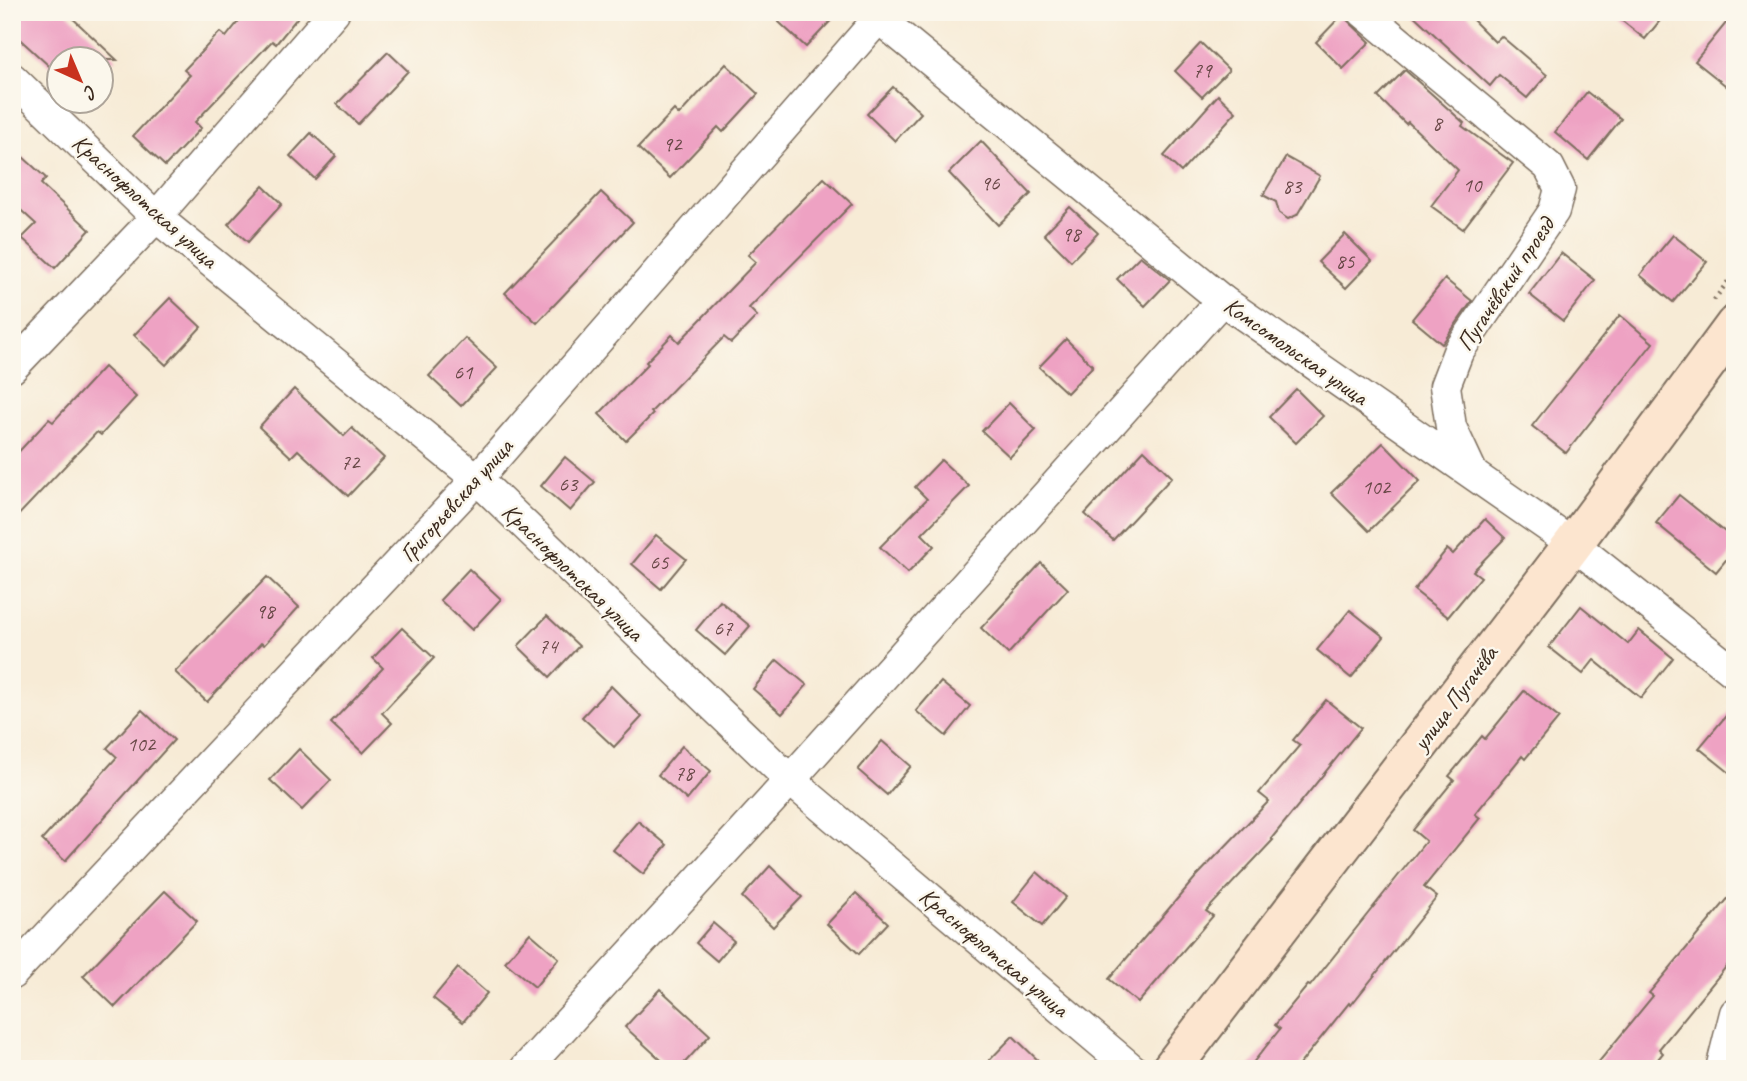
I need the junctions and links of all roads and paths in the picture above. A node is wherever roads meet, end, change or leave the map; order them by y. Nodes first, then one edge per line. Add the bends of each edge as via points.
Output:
1 (334, 12) edge
2 (1363, 12) edge
3 (878, 14) edge
4 (12, 78) edge
5 (156, 217) junction
6 (1222, 300) junction
7 (1735, 325) edge
8 (12, 368) edge
9 (1472, 472) junction
10 (477, 479) junction
11 (1573, 544) junction
12 (1735, 673) edge
13 (790, 780) junction
14 (12, 974) edge
15 (1735, 1013) edge
16 (525, 1069) edge
17 (1132, 1069) edge
18 (1171, 1069) edge
19 (1721, 1069) edge

1 - 5 street
2 - 9 street, Пугачёвский проезд via 1549,167 1560,190 1555,211 1458,352 1445,386 1451,427
3 - 6 street, Комсомольская улица
3 - 10 street, Григорьевская улица
4 - 5 street, Краснофлотская улица
5 - 8 street
5 - 10 street, Краснофлотская улица
6 - 9 street, Комсомольская улица
6 - 13 street
7 - 11 main road, улица Пугачёва
9 - 11 street, Комсомольская улица
10 - 13 street, Краснофлотская улица
10 - 14 street, Григорьевская улица
11 - 12 street, Комсомольская улица
11 - 18 main road, улица Пугачёва
13 - 16 street
13 - 17 street, Краснофлотская улица
15 - 19 street

